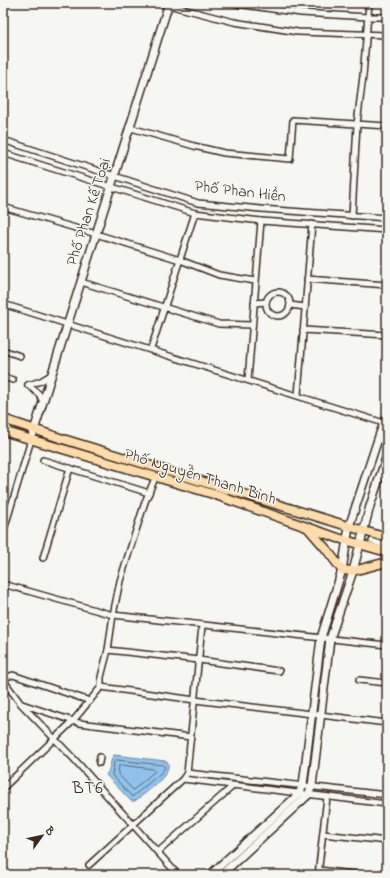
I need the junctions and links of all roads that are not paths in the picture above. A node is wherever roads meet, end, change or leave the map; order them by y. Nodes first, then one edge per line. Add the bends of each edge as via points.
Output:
1 (160, 3) edge
2 (229, 3) edge
3 (369, 3) edge
4 (169, 4) edge
5 (368, 17) junction
6 (387, 17) edge
7 (366, 35) junction
8 (387, 35) edge
9 (357, 124) junction
10 (387, 126) edge
11 (130, 128) junction
12 (3, 140) edge
13 (3, 153) edge
14 (115, 176) junction
15 (111, 187) junction
16 (3, 208) edge
17 (195, 213) junction
18 (352, 216) junction
19 (387, 218) edge
20 (261, 221) junction
21 (312, 224) junction
22 (387, 230) edge
23 (96, 234) junction
24 (180, 260) junction
25 (307, 279) junction
26 (255, 281) junction
27 (81, 282) junction
28 (387, 285) edge
29 (266, 302) junction
30 (254, 303) junction
31 (3, 304) edge
32 (290, 304) junction
33 (305, 307) junction
34 (165, 308) junction
35 (68, 323) junction
36 (252, 325) junction
37 (303, 330) junction
38 (387, 336) edge
39 (151, 349) junction
40 (3, 350) edge
41 (20, 356) dead end
42 (52, 374) junction
43 (3, 377) edge
44 (13, 380) dead end
45 (248, 380) junction
46 (298, 395) junction
47 (43, 402) junction
48 (3, 419) edge
49 (386, 421) edge
50 (5, 428) edge
51 (35, 430) junction
52 (31, 440) junction
53 (387, 455) edge
54 (43, 460) dead end
55 (70, 468) junction
56 (155, 478) junction
57 (149, 493) junction
58 (307, 527) junction
59 (349, 527) junction
60 (363, 531) junction
61 (3, 533) edge
62 (387, 538) edge
63 (347, 540) junction
64 (372, 541) dead end
65 (360, 544) junction
66 (387, 546) edge
67 (387, 552) edge
68 (43, 558) dead end
69 (387, 562) edge
70 (342, 570) junction
71 (353, 571) junction
72 (3, 584) edge
73 (113, 615) junction
74 (202, 626) junction
75 (321, 638) junction
76 (330, 639) junction
77 (387, 645) edge
78 (108, 650) junction
79 (199, 660) junction
80 (279, 671) dead end
81 (359, 680) dead end
82 (3, 681) edge
83 (387, 683) edge
84 (101, 687) junction
85 (195, 700) junction
86 (90, 701) junction
87 (21, 704) junction
88 (312, 714) junction
89 (321, 715) junction
90 (73, 721) junction
91 (387, 723) edge
92 (191, 737) junction
93 (53, 738) junction
94 (100, 757) dead end
95 (99, 763) dead end
96 (187, 773) junction
97 (183, 779) junction
98 (303, 785) junction
99 (233, 786) junction
100 (312, 786) junction
101 (3, 788) edge
102 (299, 794) junction
103 (308, 795) junction
104 (387, 795) edge
105 (327, 797) junction
106 (387, 804) edge
107 (133, 824) junction
108 (323, 834) junction
109 (387, 841) edge
110 (158, 852) junction
111 (89, 865) dead end
112 (319, 872) edge
113 (178, 875) edge
114 (210, 875) edge
115 (221, 875) edge
116 (362, 875) edge

1 - 4 street
2 - 5 street via 301,13
3 - 5 street
4 - 7 street via 234,22 298,32
4 - 11 street, Phố Phan Kế Toại
5 - 6 street
5 - 7 street
7 - 8 street
7 - 9 street
9 - 10 street
9 - 11 street via 293,120 290,159 224,153
9 - 18 street
11 - 14 street, Phố Phan Kế Toại
12 - 14 street, Phố Phan Hiền
13 - 15 street, Phố Phan Hiền
14 - 15 street, Phố Phan Kế Toại
14 - 18 street, Phố Phan Hiền via 198,203
15 - 17 street, Phố Phan Hiền
15 - 23 street, Phố Phan Kế Toại
16 - 23 street
17 - 20 street, Phố Phan Hiền
17 - 24 street
18 - 19 street, Phố Phan Hiền
20 - 21 street, Phố Phan Hiền
20 - 26 street
21 - 22 street, Phố Phan Hiền
21 - 25 street
23 - 24 street
23 - 27 street, Phố Phan Kế Toại
24 - 26 street via 219,275
24 - 34 street
25 - 28 street
25 - 33 street
26 - 30 street
27 - 34 street
27 - 35 street, Phố Phan Kế Toại
29 - 30 street
29 - 32 street via 270,293 278,291 285,294
29 - 32 street via 270,314 278,316 285,314
30 - 36 street
31 - 35 street
32 - 33 street
33 - 37 street
34 - 36 street via 219,324
34 - 39 street
35 - 39 street
35 - 42 street, Phố Phan Kế Toại
36 - 45 street
37 - 38 street
37 - 46 street
39 - 45 street
40 - 41 street
42 - 47 street, Phố Phan Kế Toại
42 - 47 street via 28,385
43 - 44 street
45 - 46 street
46 - 49 street
47 - 51 street, Phố Phan Kế Toại
48 - 51 main road, Phố Nguyễn Thanh Bình
49 - 59 street
50 - 52 main road, Phố Nguyễn Thanh Bình
51 - 52 street, Phố Phan Kế Toại
51 - 59 main road, Phố Nguyễn Thanh Bình
52 - 56 main road, Phố Nguyễn Thanh Bình
52 - 61 street
53 - 60 street
54 - 55 street
55 - 57 street
55 - 68 street
56 - 57 street
56 - 58 main road, Phố Nguyễn Thanh Bình via 213,494
57 - 73 street via 120,581
58 - 63 main road, Phố Nguyễn Thanh Bình
58 - 70 main road
59 - 60 main road, Phố Nguyễn Thanh Bình
59 - 63 street
60 - 62 main road, Phố Nguyễn Thanh Bình
60 - 65 street
63 - 65 main road, Phố Nguyễn Thanh Bình
63 - 70 street
64 - 66 street
65 - 67 main road, Phố Nguyễn Thanh Bình
65 - 71 street
69 - 71 main road
70 - 71 main road
70 - 75 street
71 - 76 street
72 - 73 street
73 - 74 street
73 - 78 street
74 - 75 street
74 - 79 street
75 - 76 street
75 - 88 street
76 - 77 street
76 - 89 street
78 - 79 street
78 - 84 street
79 - 80 street
79 - 85 street
81 - 83 street
82 - 86 street via 13,675
82 - 87 street
84 - 85 street
84 - 86 street
85 - 88 street
85 - 92 street
86 - 90 street
87 - 90 street
87 - 93 street
88 - 89 street
88 - 98 street
89 - 91 street
89 - 100 street
90 - 92 street
90 - 93 street
92 - 96 street
93 - 101 street
93 - 107 street
94 - 95 street
96 - 97 street
96 - 98 street
97 - 99 street
97 - 107 street
98 - 100 street
98 - 102 street
99 - 102 street
99 - 110 street
100 - 103 street
100 - 104 street
102 - 103 street
102 - 114 street
103 - 105 street
103 - 115 street
105 - 106 street
105 - 108 street
107 - 110 street
107 - 111 street
108 - 109 street
108 - 112 street
110 - 113 street
112 - 116 street

